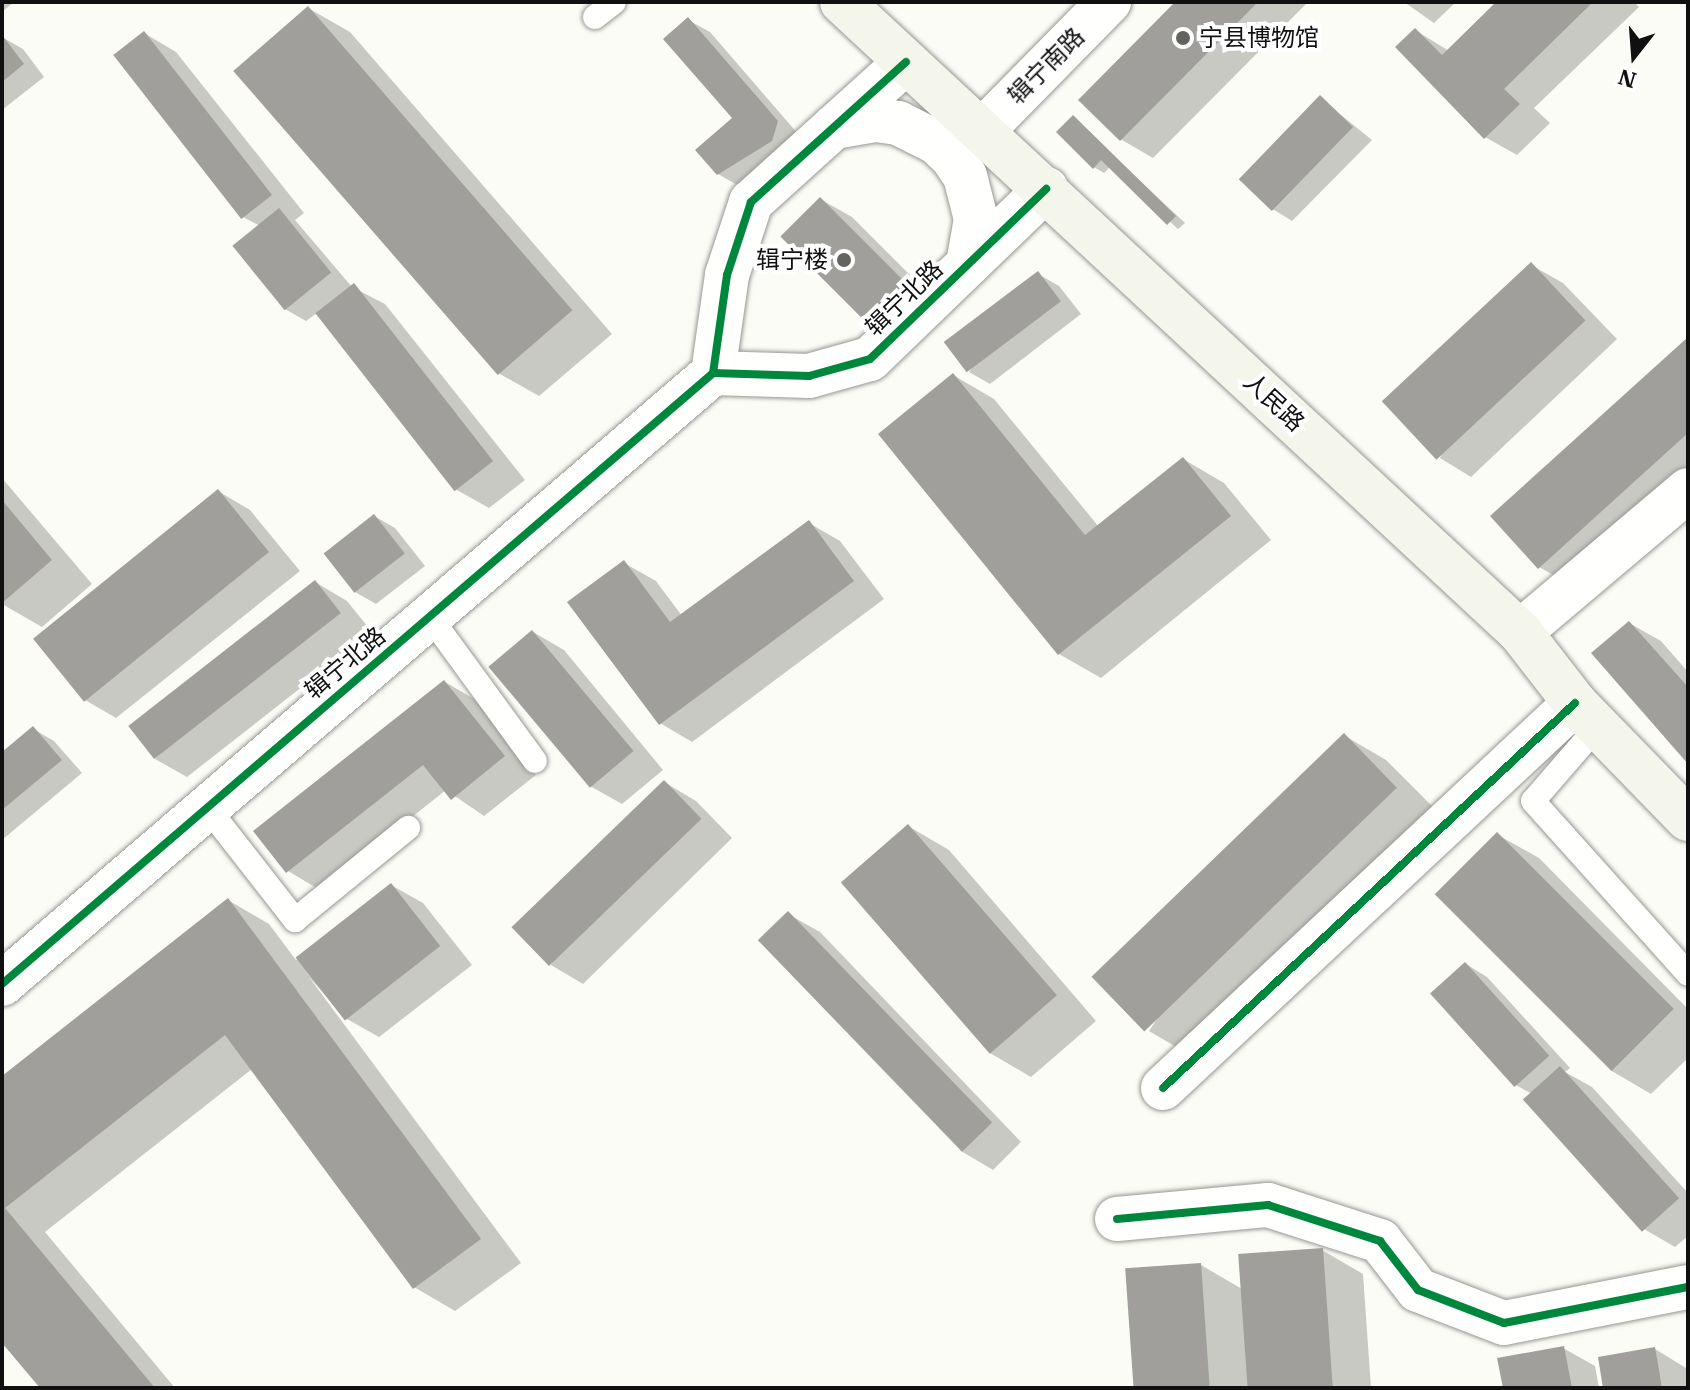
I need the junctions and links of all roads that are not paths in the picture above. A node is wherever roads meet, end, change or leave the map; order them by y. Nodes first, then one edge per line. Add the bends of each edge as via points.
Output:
1 (842, 2) edge
2 (1109, 2) edge
3 (906, 62) junction
4 (834, 127) junction
5 (983, 130) junction
6 (1046, 189) junction
7 (968, 264) junction
8 (713, 373) junction
9 (1688, 490) edge
10 (430, 617) junction
11 (1520, 632) junction
12 (1586, 715) junction
13 (535, 761) dead end
14 (206, 806) junction
15 (1688, 819) edge
16 (408, 828) dead end
17 (1688, 974) edge
18 (2, 984) edge
19 (1163, 1088) dead end
20 (1117, 1219) dead end
21 (1688, 1287) edge

1 - 3 main road, 人民路
2 - 5 street, 辑宁南路
3 - 4 street
3 - 5 main road, 人民路
4 - 7 street via 876,120 898,123 936,142 952,157 965,176 976,219
4 - 8 street via 751,202 727,275
5 - 6 main road, 人民路
6 - 7 street, 辑宁北路
6 - 11 main road, 人民路
7 - 8 street, 辑宁北路 via 870,359 809,376
8 - 10 street, 辑宁北路
9 - 11 street
10 - 13 lane
10 - 14 street, 辑宁北路
11 - 12 main road, 人民路
12 - 15 main road, 人民路
12 - 17 lane via 1533,801
12 - 19 street
14 - 16 lane via 295,920
14 - 18 street, 辑宁北路
20 - 21 street via 1268,1205 1380,1241 1418,1290 1504,1323

